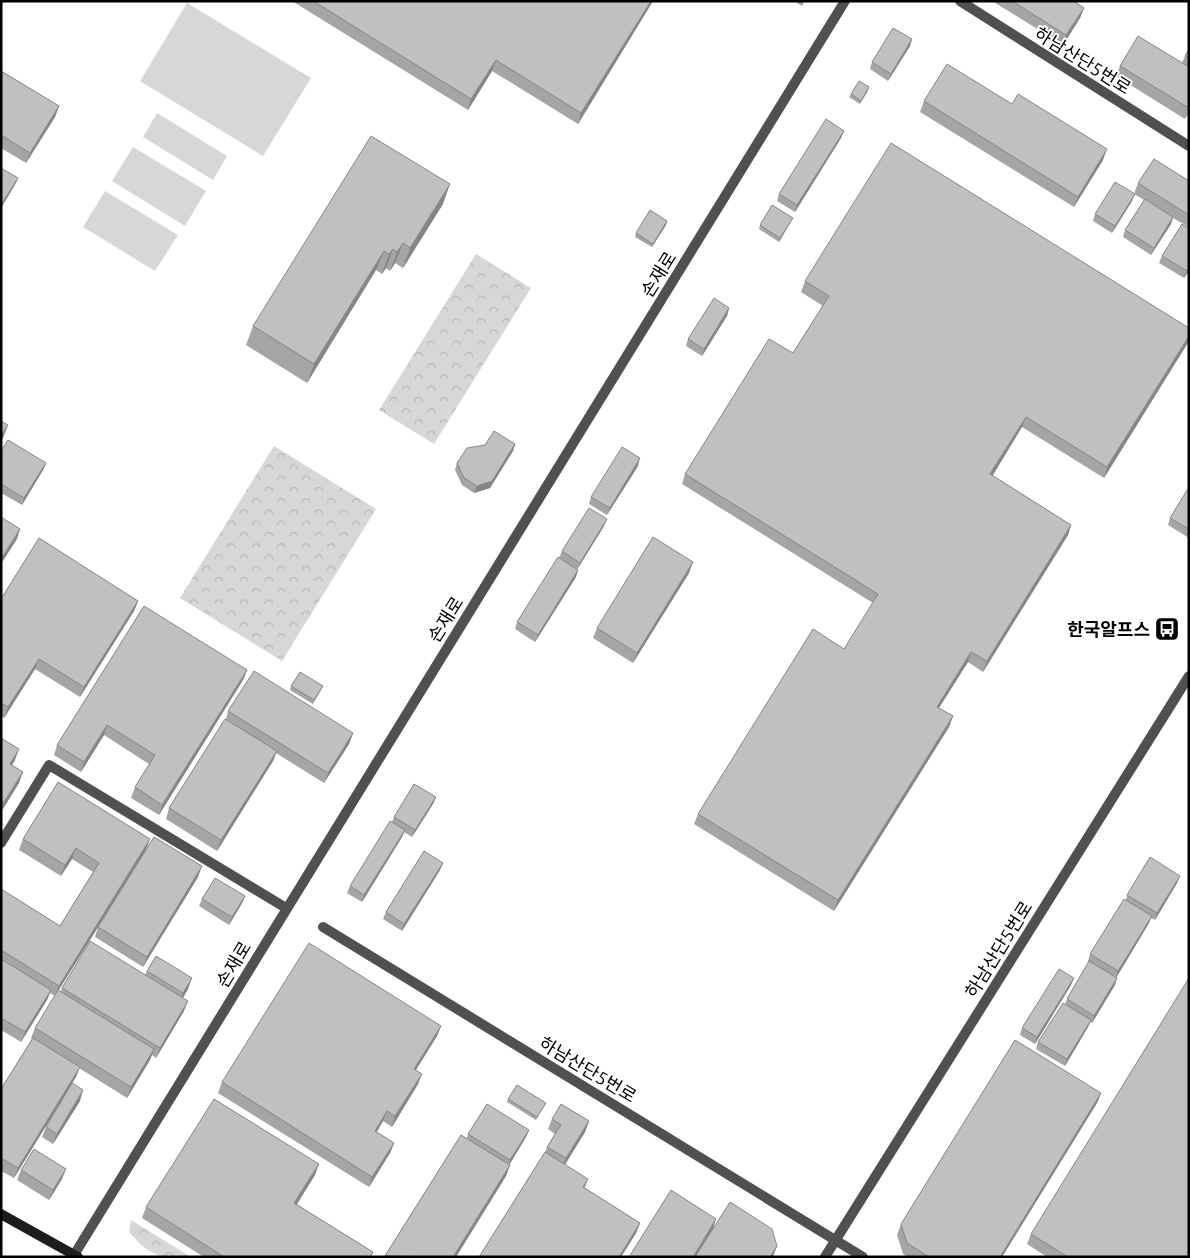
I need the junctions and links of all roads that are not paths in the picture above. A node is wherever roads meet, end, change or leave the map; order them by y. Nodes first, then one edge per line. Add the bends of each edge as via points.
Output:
1 (845, 1) edge
2 (960, 1) edge
3 (1189, 146) edge
4 (1189, 676) edge
5 (1, 843) edge
6 (286, 908) junction
7 (324, 927) dead end
8 (1, 1214) edge
9 (836, 1240) junction
10 (76, 1256) edge
11 (825, 1257) edge
12 (863, 1257) edge

1 - 6 street, 손재로
2 - 3 street, 하남산단5번로
4 - 9 street, 하남산단5번로
5 - 6 street via 49,765
6 - 10 street, 손재로
7 - 9 street, 하남산단5번로
8 - 10 main road, 손재로
9 - 11 street, 하남산단5번로
9 - 12 street

